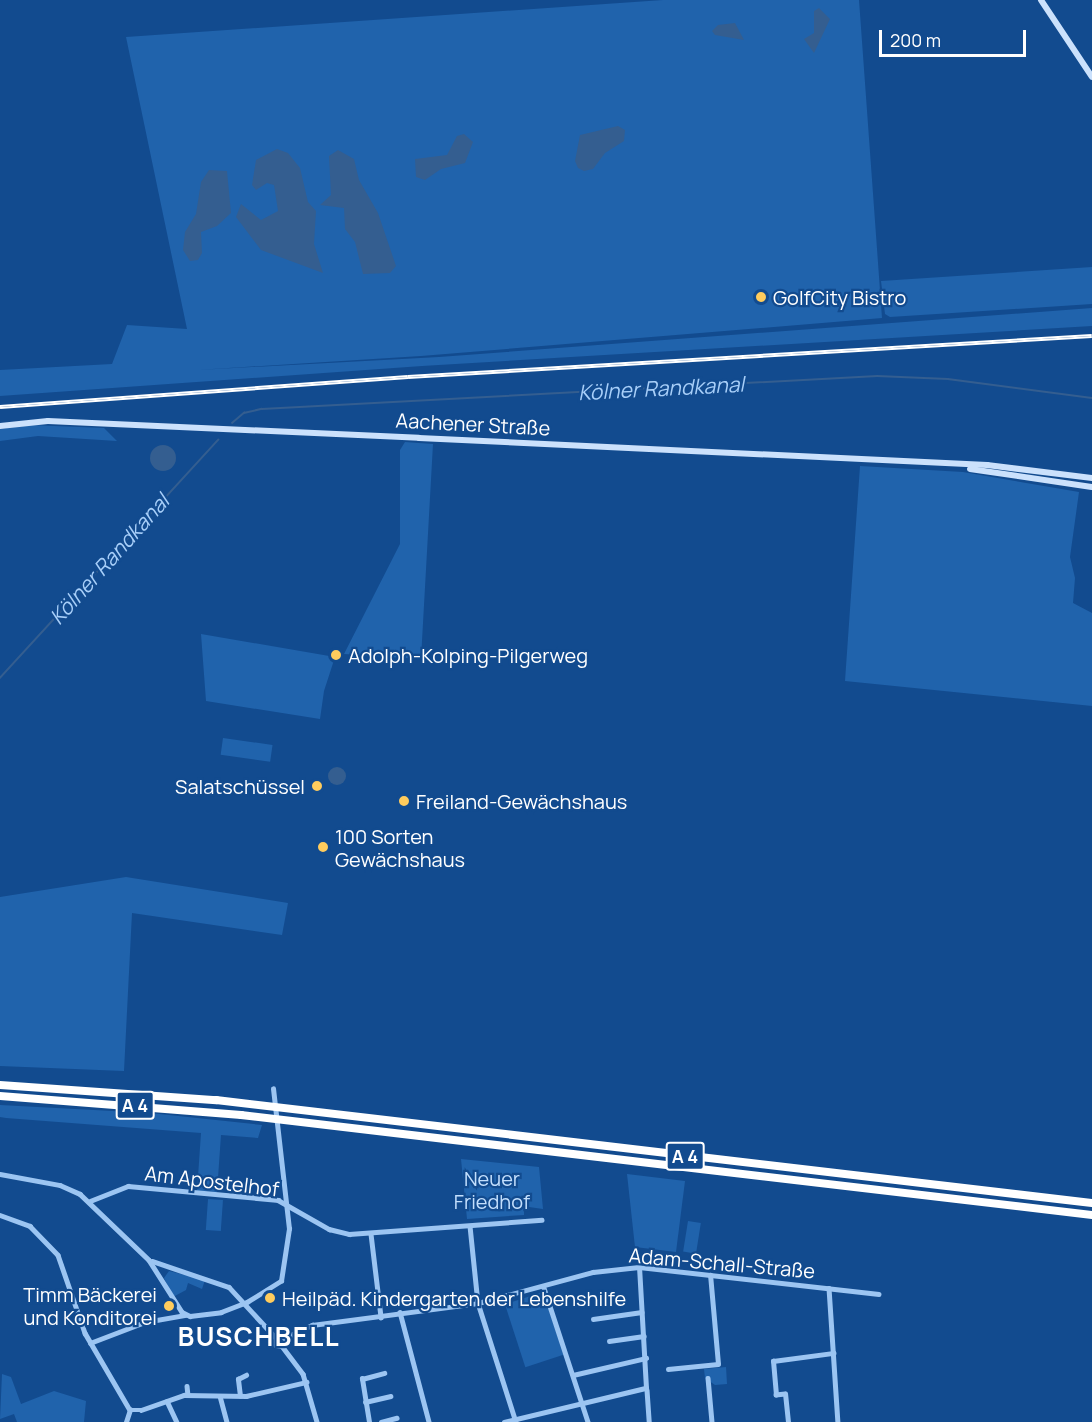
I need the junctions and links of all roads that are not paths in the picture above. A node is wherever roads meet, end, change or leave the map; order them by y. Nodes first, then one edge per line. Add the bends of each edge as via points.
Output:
1 (1041, 0) edge
2 (1092, 77) edge
3 (0, 426) edge
4 (945, 465) junction
5 (1092, 478) edge
6 (1092, 487) edge
7 (0, 1085) edge
8 (273, 1089) dead end
9 (0, 1096) edge
10 (0, 1174) edge
11 (90, 1201) junction
12 (1092, 1203) edge
13 (286, 1204) junction
14 (0, 1215) edge
15 (1092, 1215) edge
16 (542, 1220) dead end
17 (470, 1226) junction
18 (371, 1234) junction
19 (149, 1260) junction
20 (166, 1267) junction
21 (639, 1267) junction
22 (710, 1275) junction
23 (160, 1276) junction
24 (544, 1288) junction
25 (829, 1288) junction
26 (878, 1294) dead end
27 (247, 1302) junction
28 (478, 1303) junction
29 (400, 1312) junction
30 (642, 1312) junction
31 (186, 1315) junction
32 (381, 1317) junction
33 (593, 1319) dead end
34 (644, 1336) junction
35 (276, 1338) junction
36 (284, 1338) junction
37 (609, 1341) dead end
38 (90, 1343) junction
39 (282, 1346) junction
40 (833, 1353) junction
41 (646, 1358) junction
42 (668, 1369) dead end
43 (384, 1373) dead end
44 (246, 1375) dead end
45 (573, 1375) junction
46 (708, 1378) dead end
47 (306, 1382) junction
48 (187, 1386) dead end
49 (647, 1390) dead end
50 (188, 1395) junction
51 (220, 1396) junction
52 (240, 1396) junction
53 (390, 1396) dead end
54 (167, 1401) junction
55 (366, 1402) junction
56 (582, 1404) junction
57 (130, 1410) junction
58 (396, 1418) dead end
59 (516, 1421) edge
60 (126, 1422) edge
61 (177, 1422) edge
62 (227, 1422) edge
63 (317, 1422) edge
64 (369, 1422) edge
65 (381, 1422) edge
66 (429, 1422) edge
67 (504, 1422) edge
68 (588, 1422) edge
69 (650, 1422) edge
70 (712, 1422) edge
71 (788, 1422) edge
72 (838, 1422) edge

1 - 2 main road
3 - 4 main road, Aachener Straße via 48,421
4 - 5 main road, Aachener Straße via 1017,468
4 - 6 main road, Aachener Straße
7 - 12 highway, A 4 via 280,1108
8 - 13 street
9 - 15 highway, A 4 via 269,1118
10 - 11 street via 60,1185
11 - 13 street, Am Apostelhof via 128,1186
11 - 19 street
13 - 18 street, Am Apostelhof via 338,1232
13 - 27 street via 289,1229 281,1281
14 - 38 street via 30,1226 58,1255
16 - 17 street, Am Apostelhof
17 - 18 street, Am Apostelhof
17 - 28 street
18 - 32 street
19 - 20 street
19 - 23 street
20 - 23 street
20 - 27 street via 222,1283
21 - 22 street, Adam-Schall-Straße
21 - 24 street, Adam-Schall-Straße via 593,1272
21 - 30 street
22 - 25 street, Adam-Schall-Straße
22 - 42 street via 717,1364
23 - 31 street
24 - 28 street, Adam-Schall-Straße
24 - 45 street
25 - 26 street, Adam-Schall-Straße
25 - 40 street
27 - 31 street via 221,1312
27 - 35 street
28 - 29 street, Adam-Schall-Straße
28 - 59 street
29 - 32 street, Adam-Schall-Straße
29 - 66 street
30 - 33 street
30 - 34 street
31 - 38 street via 145,1322
32 - 36 street, Adam-Schall-Straße via 312,1325
34 - 37 street
34 - 41 street
35 - 36 street
35 - 39 street via 275,1343
36 - 39 street
38 - 57 street
39 - 47 street
40 - 71 street via 773,1361 776,1395 785,1394
40 - 72 street
41 - 45 street
41 - 56 street via 644,1389
43 - 55 street via 362,1379
44 - 52 street via 238,1379
45 - 56 street
46 - 70 street
47 - 52 street
47 - 63 street
48 - 50 street
49 - 69 street
50 - 51 street
50 - 54 street
51 - 52 street
51 - 62 street
53 - 55 street
54 - 57 street
54 - 61 street
55 - 64 street
56 - 59 street
56 - 68 street
57 - 60 street
58 - 65 street
59 - 67 street

